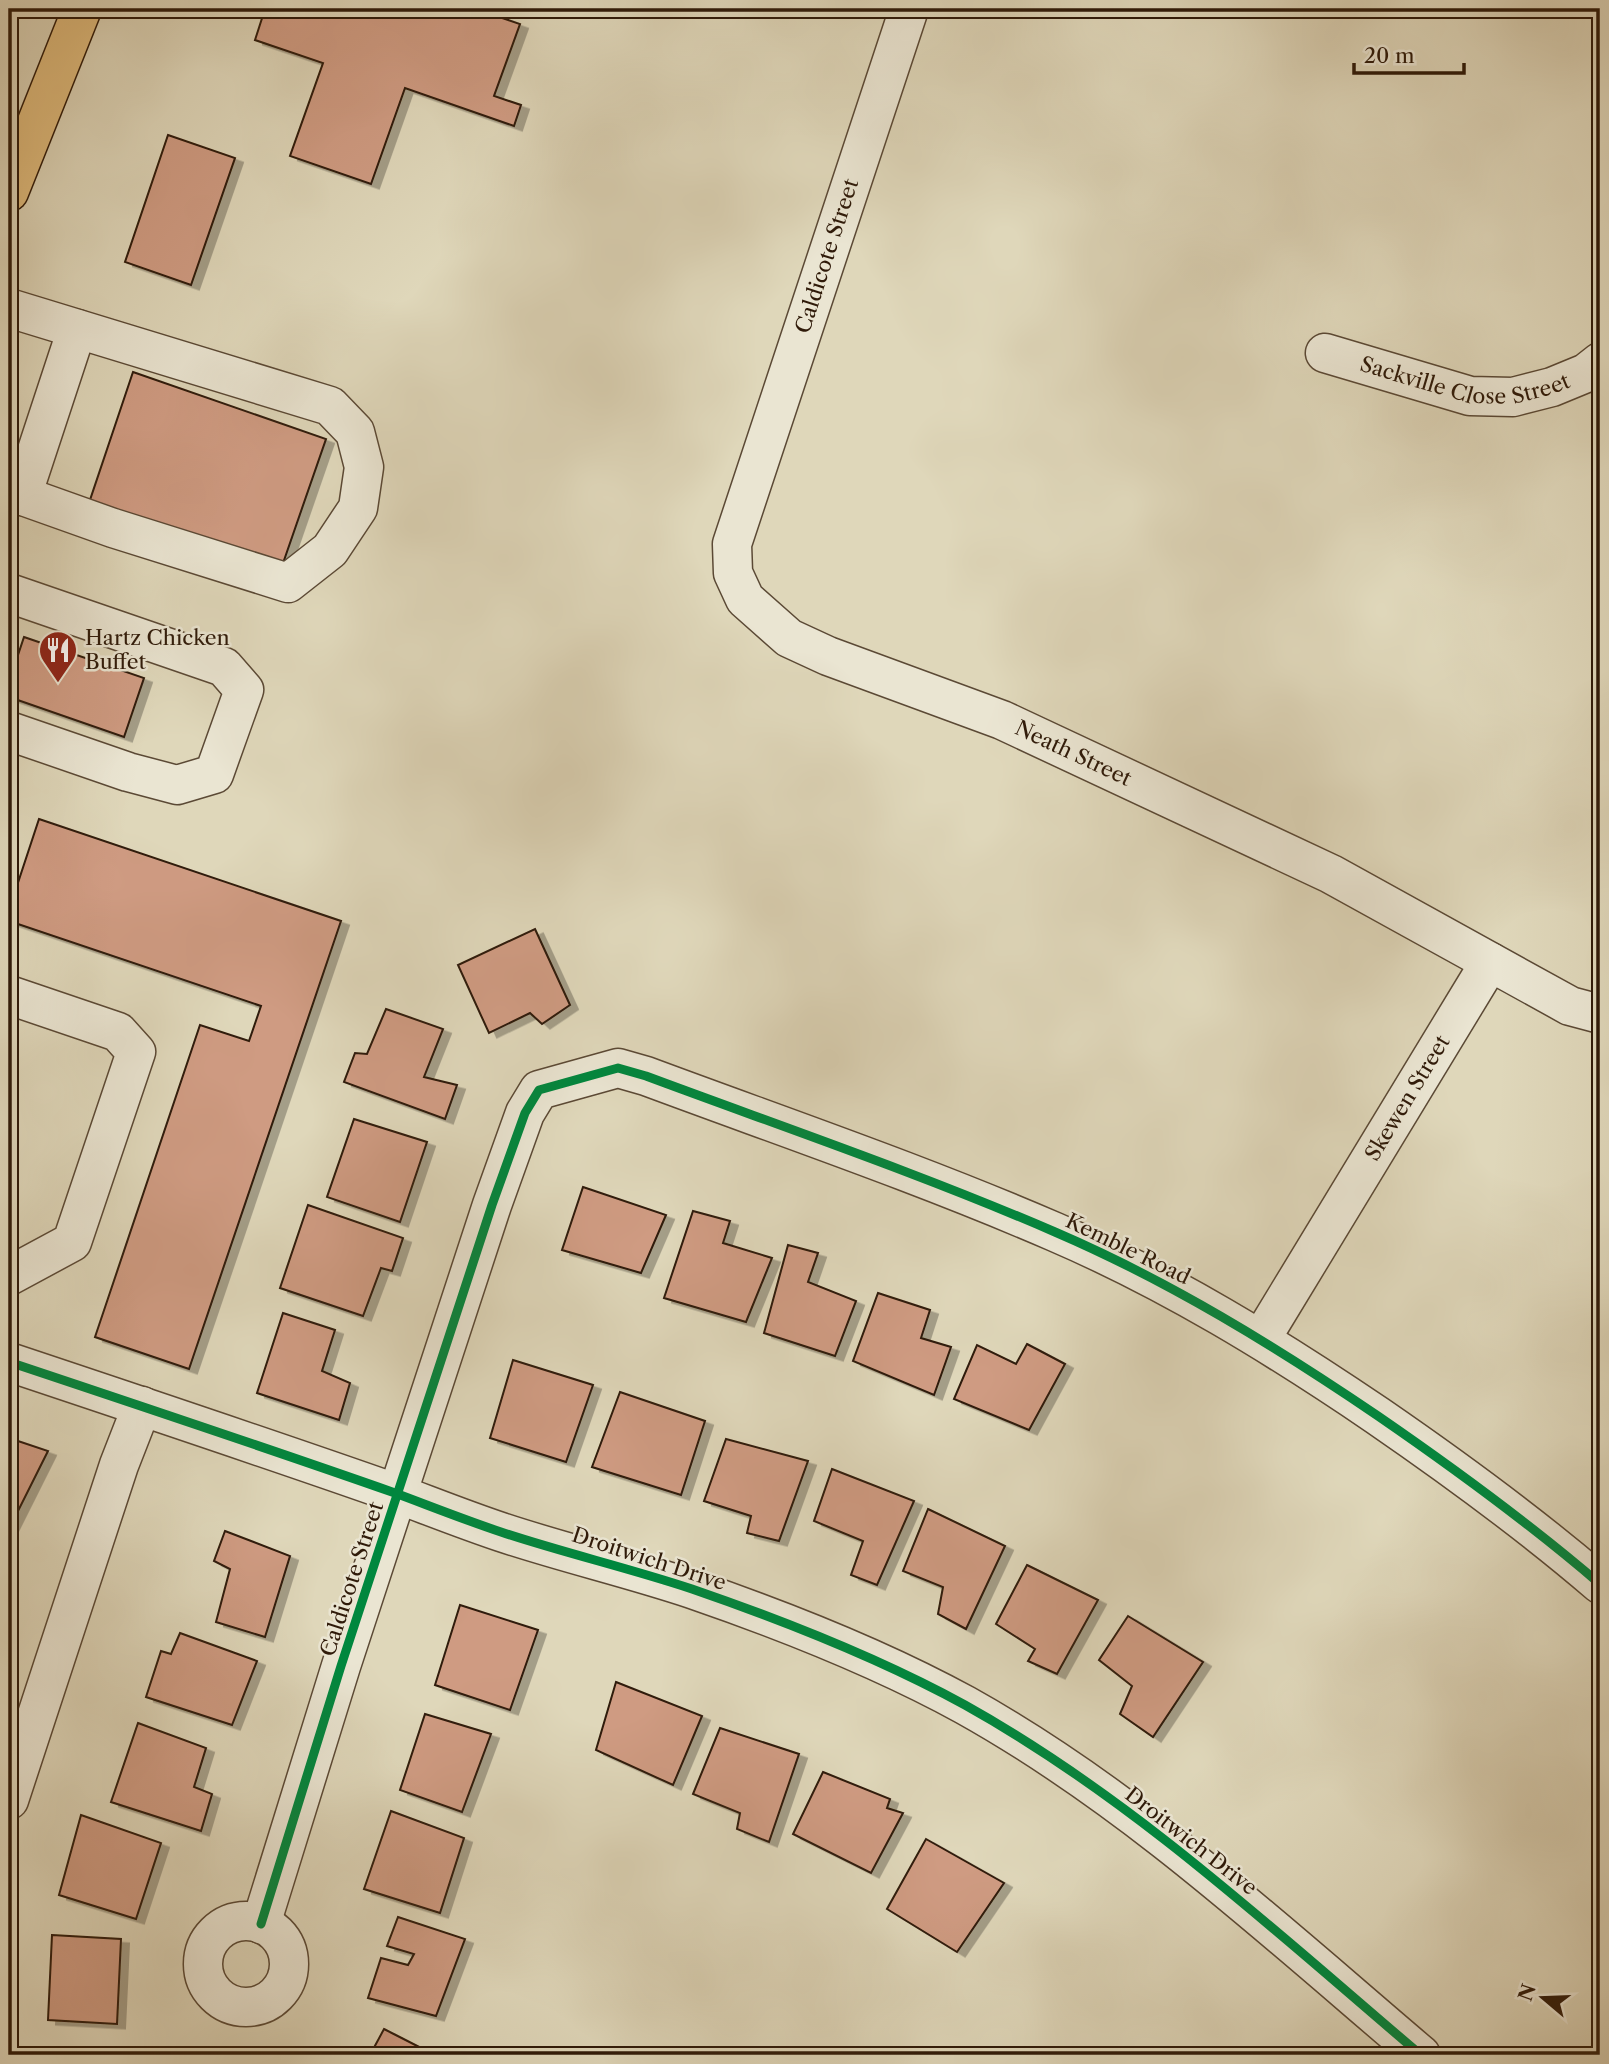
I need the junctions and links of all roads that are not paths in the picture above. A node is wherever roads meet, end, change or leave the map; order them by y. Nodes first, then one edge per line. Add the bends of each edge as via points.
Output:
1 (82, 9) edge
2 (909, 9) edge
3 (9, 192) edge
4 (9, 308) edge
5 (77, 329) junction
6 (1325, 353) dead end
7 (1600, 362) edge
8 (15, 493) edge
9 (744, 503) joint
10 (9, 593) edge
11 (9, 731) edge
12 (1490, 962) junction
13 (9, 995) edge
14 (1600, 1014) edge
15 (540, 1090) joint
16 (9, 1276) edge
17 (1261, 1339) junction
18 (9, 1362) edge
19 (142, 1406) junction
20 (398, 1494) junction
21 (1600, 1584) edge
22 (9, 1800) edge
23 (261, 1924) dead end
24 (1421, 2055) edge

1 - 3 main road
2 - 9 street, Caldicote Street
4 - 5 street
5 - 8 street
5 - 8 street via 330,406 355,432 364,467 358,508 330,551 288,583
6 - 7 street, Sackville Close Street via 1470,396 1513,397 1552,387
9 - 12 street, Neath Street via 732,544 733,573 746,599 789,638 1002,720 1331,874
10 - 11 street via 224,667 244,690 214,774 177,785
12 - 14 street via 1570,1006
12 - 17 street, Skewen Street
13 - 16 street via 118,1032 136,1052 72,1242
15 - 17 street, Kemble Road via 618,1068 646,1076 1056,1233
15 - 20 street, Caldicote Street via 525,1114 492,1205
17 - 21 street, Kemble Road via 1456,1470
18 - 19 street, Droitwich Drive
19 - 20 street, Droitwich Drive
19 - 22 street
20 - 23 street, Caldicote Street
20 - 24 street, Droitwich Drive via 501,1532 691,1589 906,1675 962,1704 1121,1807

